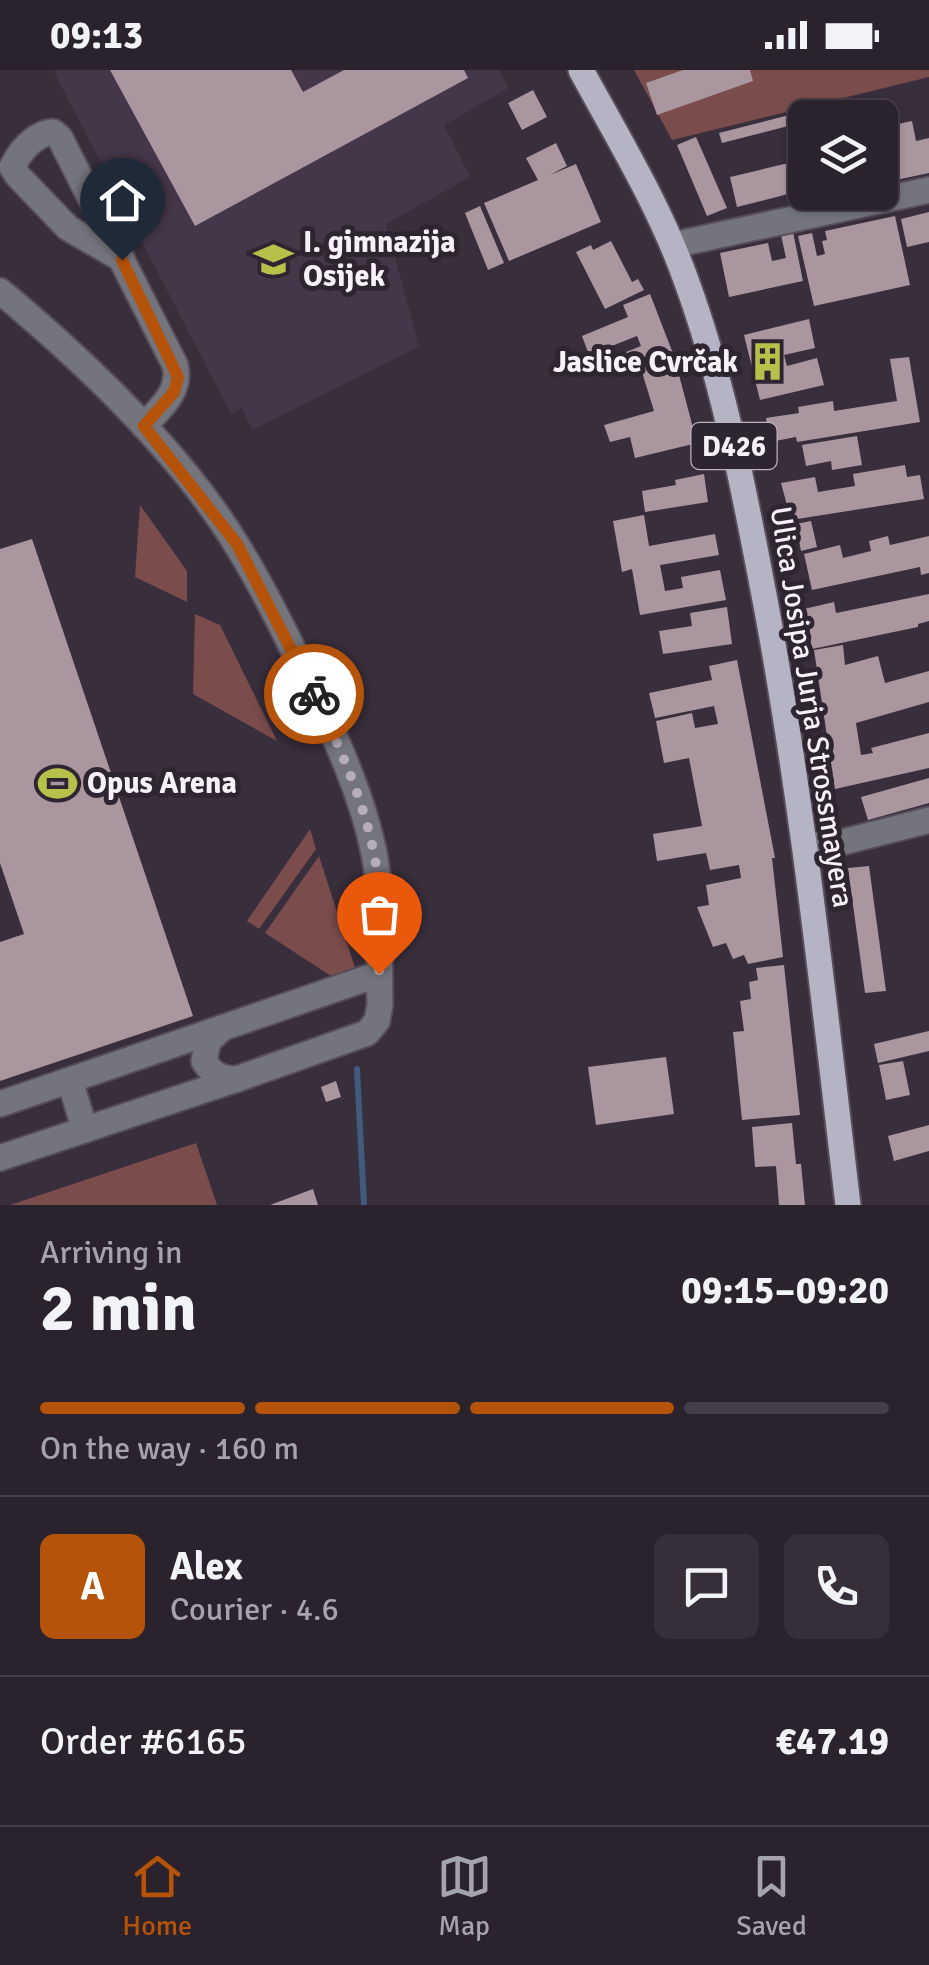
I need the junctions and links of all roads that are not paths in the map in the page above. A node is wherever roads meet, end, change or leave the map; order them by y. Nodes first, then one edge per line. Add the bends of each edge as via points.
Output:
1 (580, 70) edge
2 (929, 190) edge
3 (673, 245) junction
4 (122, 260) junction
5 (0, 291) edge
6 (144, 426) junction
7 (929, 820) edge
8 (806, 846) junction
9 (379, 974) junction
10 (222, 1028) junction
11 (237, 1078) junction
12 (70, 1081) junction
13 (0, 1104) edge
14 (85, 1130) junction
15 (0, 1158) edge
16 (848, 1205) edge

1 - 3 main road, Ulica Josipa Jurja Strossmayera / D426
2 - 3 street
3 - 8 main road, Ulica Josipa Jurja Strossmayera / D426 via 715,367 736,454
4 - 4 street via 60,138 43,133 12,166 18,176 68,228
4 - 6 street via 178,377 174,392
5 - 6 street
6 - 9 street via 237,544 321,708 373,850
7 - 8 street
8 - 16 main road, Ulica Josipa Jurja Strossmayera / D426
9 - 10 street
9 - 11 street via 380,1005 366,1034
10 - 11 street via 208,1041 204,1060 224,1079
10 - 12 street
11 - 14 street
12 - 13 street
12 - 14 street
14 - 15 street

